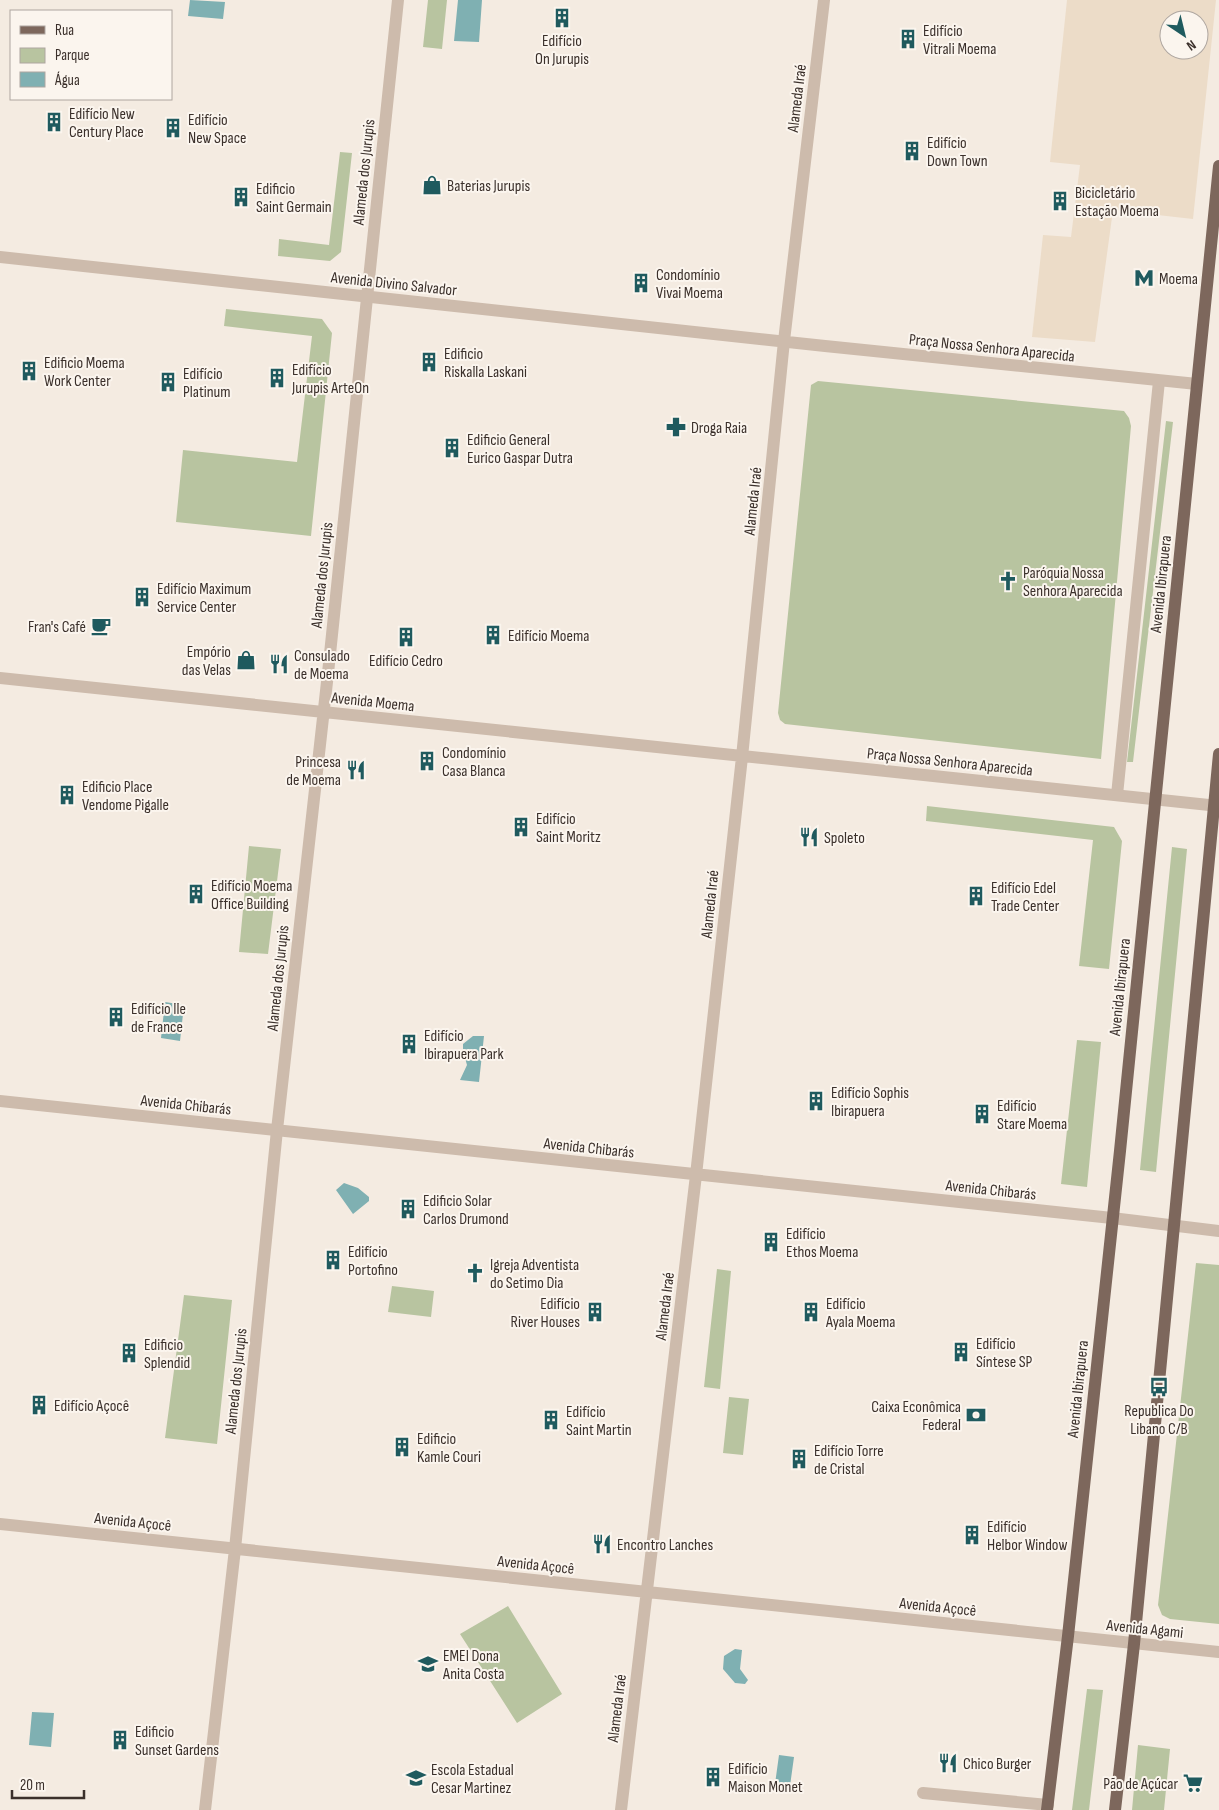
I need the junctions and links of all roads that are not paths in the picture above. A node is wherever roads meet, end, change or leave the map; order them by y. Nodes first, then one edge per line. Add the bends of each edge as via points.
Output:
1 (398, 0) edge
2 (824, 0) edge
3 (1219, 166) edge
4 (0, 257) edge
5 (366, 296) junction
6 (784, 341) junction
7 (1159, 381) junction
8 (1197, 384) junction
9 (0, 678) edge
10 (323, 713) junction
11 (1219, 754) edge
12 (742, 756) junction
13 (1117, 795) junction
14 (1155, 798) junction
15 (1217, 806) edge
16 (0, 1101) edge
17 (277, 1130) junction
18 (696, 1175) junction
19 (1112, 1218) junction
20 (1174, 1226) junction
21 (1219, 1231) edge
22 (0, 1524) edge
23 (235, 1548) junction
24 (646, 1592) junction
25 (1068, 1636) junction
26 (1134, 1644) junction
27 (1219, 1652) edge
28 (923, 1792) dead end
29 (1047, 1807) edge
30 (206, 1810) edge
31 (621, 1810) edge
32 (1115, 1810) edge

1 - 5 street, Alameda dos Jurupis
2 - 6 street, Alameda Iraé
3 - 8 main road, Avenida Ibirapuera
4 - 5 street, Avenida Divino Salvador
5 - 6 street, Avenida Divino Salvador
5 - 10 street, Alameda dos Jurupis
6 - 7 street, Praça Nossa Senhora Aparecida
6 - 12 street, Alameda Iraé
7 - 8 street, Praça Nossa Senhora Aparecida
7 - 13 street, Avenida Ibirapuera
8 - 14 main road, Avenida Ibirapuera
9 - 10 street, Avenida Moema
10 - 12 street, Avenida Moema
10 - 17 street, Alameda dos Jurupis
11 - 15 main road
12 - 13 street, Praça Nossa Senhora Aparecida
12 - 18 street, Alameda Iraé
13 - 14 street, Praça Nossa Senhora Aparecida
14 - 15 street
14 - 19 main road, Avenida Ibirapuera
15 - 20 main road
16 - 17 street, Avenida Chibarás
17 - 18 street, Avenida Chibarás
17 - 23 street, Alameda dos Jurupis
18 - 19 street, Avenida Chibarás
18 - 24 street, Alameda Iraé
19 - 20 street, Avenida Chibarás
19 - 25 main road, Avenida Ibirapuera
20 - 21 street, Avenida Chibarás
20 - 26 main road
22 - 23 street, Avenida Açocê
23 - 24 street, Avenida Açocê
23 - 30 street, Alameda dos Jurupis
24 - 25 street, Avenida Açocê
24 - 31 street, Alameda Iraé
25 - 26 street, Avenida Agami
25 - 29 main road, Avenida Ibirapuera
26 - 27 street, Avenida Agami
26 - 32 main road
28 - 29 street

